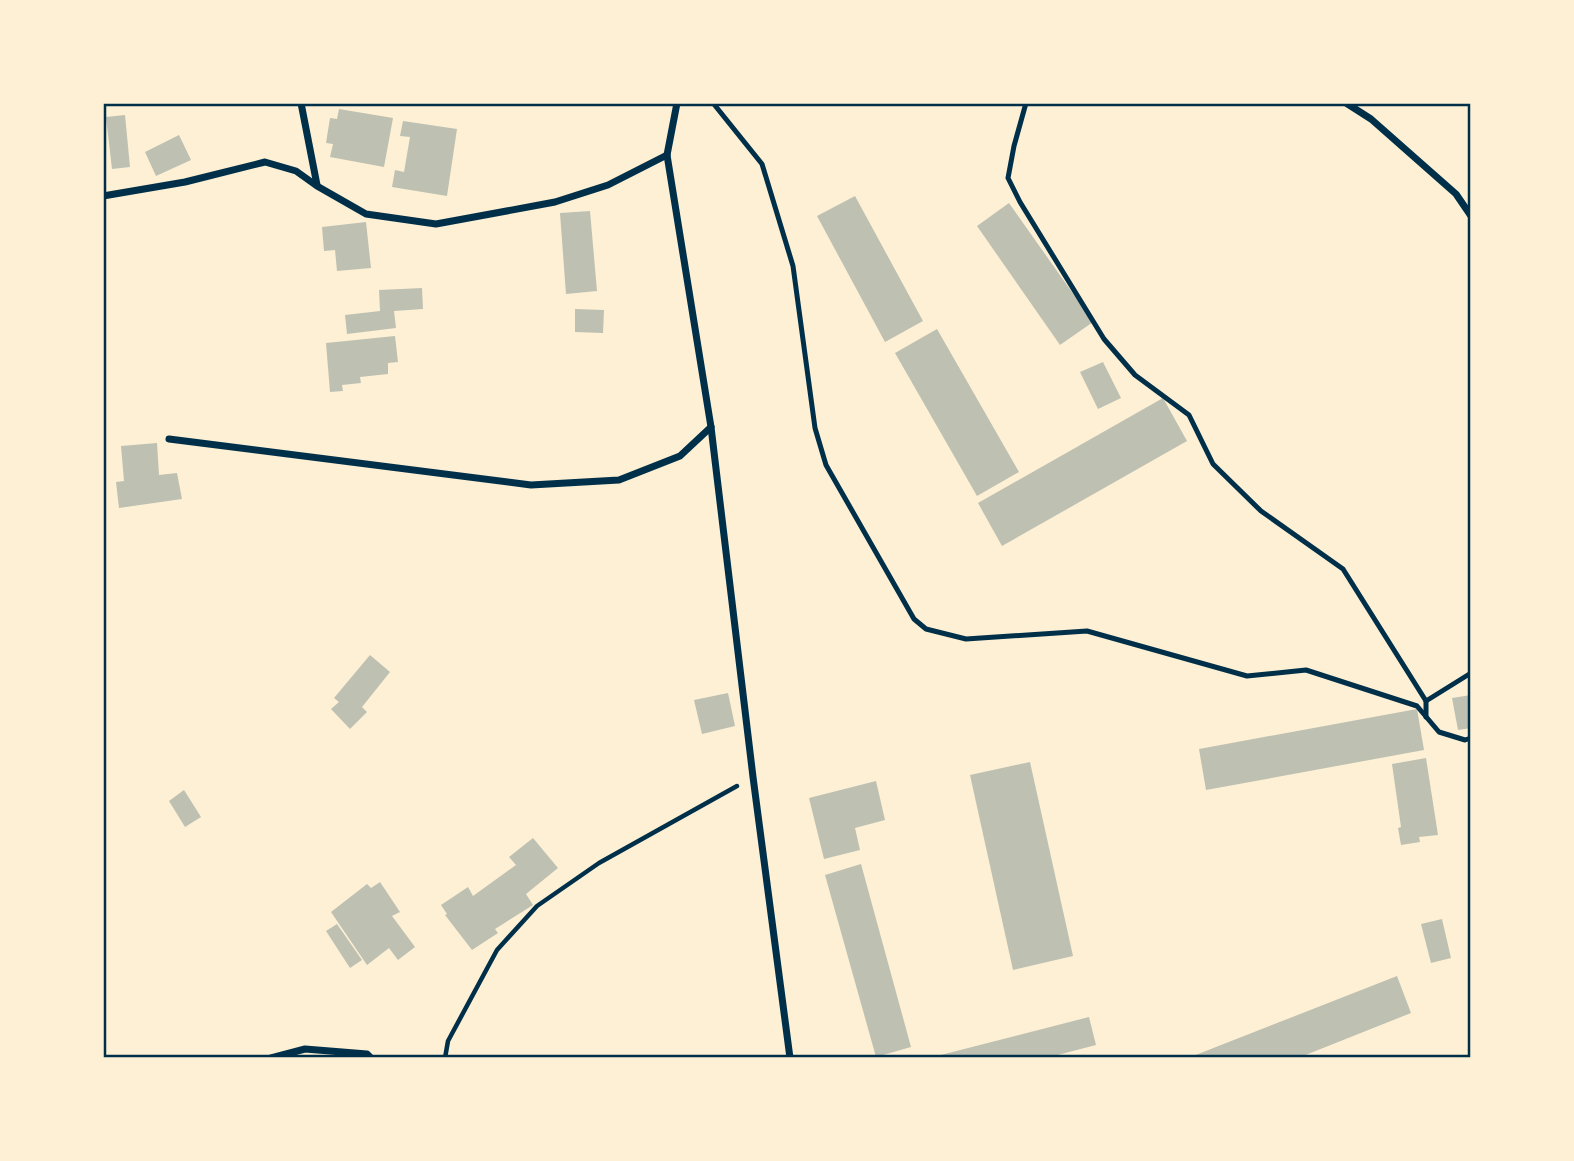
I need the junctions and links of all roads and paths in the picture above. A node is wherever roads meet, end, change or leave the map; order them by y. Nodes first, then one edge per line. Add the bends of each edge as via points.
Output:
1 (301, 103) edge
2 (677, 103) edge
3 (713, 103) edge
4 (1026, 103) edge
5 (1346, 103) edge
6 (667, 155) junction
7 (317, 186) junction
8 (103, 196) edge
9 (1471, 216) edge
10 (711, 427) junction
11 (169, 439) dead end
12 (1471, 673) edge
13 (1426, 701) junction
14 (1426, 717) junction
15 (1471, 738) edge
16 (753, 777) junction
17 (271, 1058) edge
18 (371, 1058) edge
19 (445, 1058) edge
20 (790, 1058) edge

1 - 7 street
2 - 6 street
3 - 14 lane via 762,164 793,267 815,428 826,465 914,620 926,629 966,639 1087,631 1247,676 1306,670 1417,706
4 - 13 lane via 1008,178 1104,339 1135,375 1189,415 1213,464 1261,511 1343,569
5 - 9 street via 1371,119 1456,194
6 - 7 street via 608,185 555,202 436,224 366,214
6 - 10 street
7 - 8 street via 296,171 265,162
10 - 11 street via 680,456 619,480 531,485
10 - 16 street
12 - 13 lane
13 - 14 lane
14 - 15 lane via 1439,732
16 - 19 path via 599,863 537,906 497,950 448,1041
16 - 20 street
17 - 18 street via 305,1049

